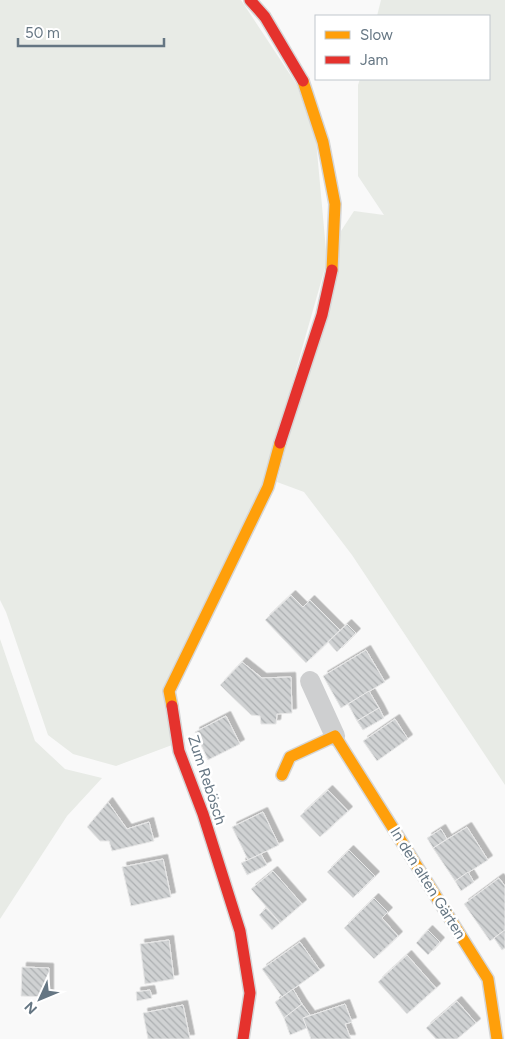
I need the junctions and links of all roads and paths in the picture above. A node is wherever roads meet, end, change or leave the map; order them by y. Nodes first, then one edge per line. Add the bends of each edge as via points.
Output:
1 (250, 0) edge
2 (310, 681) dead end
3 (336, 736) junction
4 (282, 775) dead end
5 (244, 1039) edge
6 (497, 1039) edge

1 - 5 street, Zum Rebösch via 266,17 304,83 323,142 335,204 333,263 322,315 268,487 170,691 179,751 203,814 240,931 250,992
2 - 3 street, In den alten Gärten
3 - 4 street via 290,757
3 - 6 street, In den alten Gärten via 488,979

